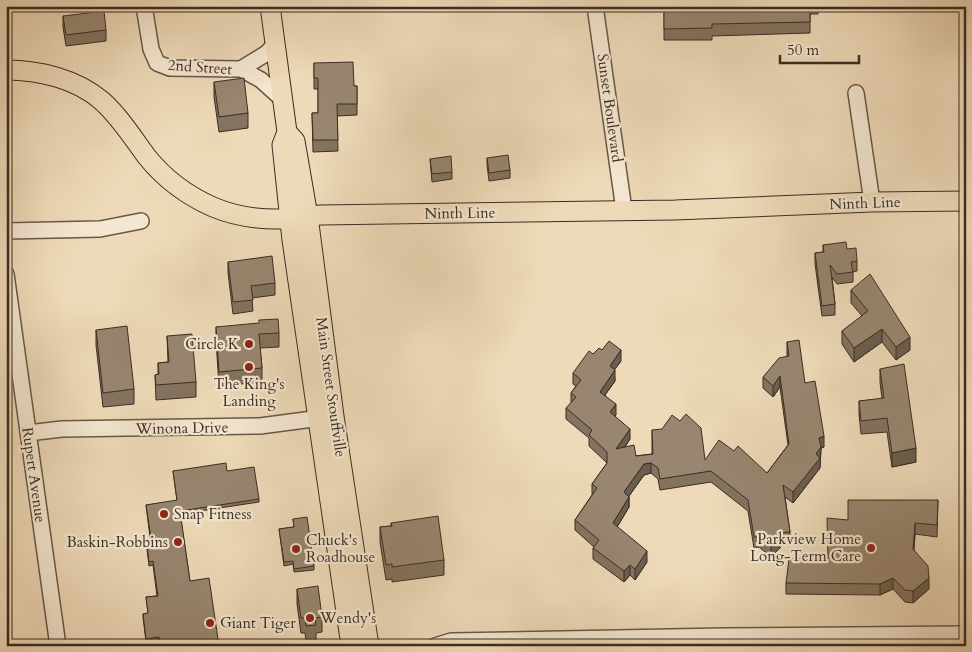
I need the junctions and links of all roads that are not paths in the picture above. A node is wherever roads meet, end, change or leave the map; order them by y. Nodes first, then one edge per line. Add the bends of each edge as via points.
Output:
1 (144, 6) edge
2 (270, 6) edge
3 (595, 6) edge
4 (275, 44) junction
5 (6, 70) edge
6 (241, 70) junction
7 (856, 93) dead end
8 (282, 99) junction
9 (966, 201) edge
10 (872, 202) junction
11 (624, 210) junction
12 (299, 217) junction
13 (141, 221) dead end
14 (6, 231) edge
15 (6, 274) edge
16 (326, 417) junction
17 (28, 433) junction
18 (966, 634) edge
19 (58, 646) edge
20 (351, 646) edge
21 (369, 646) edge
22 (435, 646) edge

1 - 6 street, 2nd Street via 151,49 157,63 170,68
2 - 4 main road, Main Street Stouffville
3 - 11 street, Sunset Boulevard
4 - 6 street, 2nd Street
4 - 8 main road, Main Street Stouffville
5 - 12 main road, Ninth Line via 46,74 78,85 102,101 132,134 148,158 177,187 213,207 244,216
6 - 8 street, 2nd Street via 261,80
7 - 10 street
8 - 12 main road, Main Street Stouffville via 287,132 282,145
9 - 10 main road, Ninth Line
10 - 11 main road, Ninth Line
11 - 12 main road, Ninth Line
12 - 16 main road, Main Street Stouffville
13 - 14 street via 100,229
15 - 17 street, Rupert Avenue
16 - 17 street, Winona Drive via 260,426 62,429
16 - 20 main road, Main Street Stouffville
16 - 21 main road, Main Street Stouffville
17 - 19 street, Rupert Avenue
18 - 22 street via 451,641

